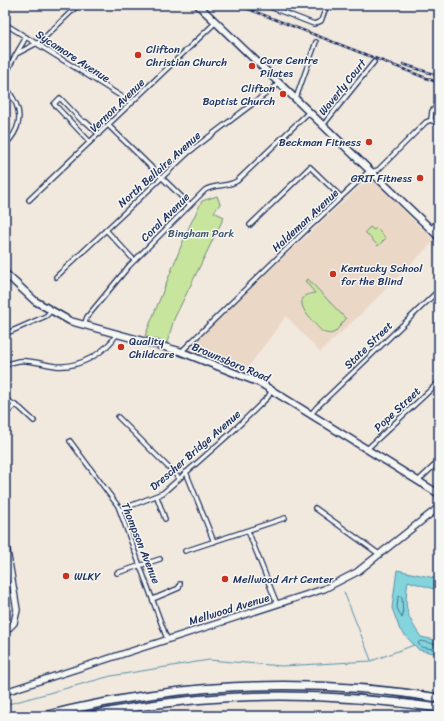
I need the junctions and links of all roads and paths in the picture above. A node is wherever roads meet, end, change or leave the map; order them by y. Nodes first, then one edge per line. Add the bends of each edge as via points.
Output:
1 (78, 5) edge
2 (198, 5) edge
3 (265, 5) edge
4 (328, 5) edge
5 (216, 22) junction
6 (5, 24) edge
7 (26, 37) junction
8 (316, 42) dead end
9 (36, 44) junction
10 (18, 53) junction
11 (374, 62) dead end
12 (280, 83) junction
13 (296, 98) junction
14 (132, 103) junction
15 (439, 104) edge
16 (310, 111) junction
17 (431, 120) junction
18 (324, 124) junction
19 (108, 125) junction
20 (439, 125) edge
21 (99, 134) junction
22 (90, 142) junction
23 (5, 145) edge
24 (372, 171) junction
25 (163, 177) junction
26 (341, 197) junction
27 (29, 200) dead end
28 (190, 205) junction
29 (439, 220) edge
30 (250, 225) dead end
31 (430, 229) junction
32 (106, 230) junction
33 (439, 237) edge
34 (134, 260) junction
35 (5, 273) edge
36 (56, 277) dead end
37 (439, 290) edge
38 (51, 311) junction
39 (84, 325) junction
40 (118, 333) junction
41 (5, 334) edge
42 (181, 352) junction
43 (5, 366) edge
44 (439, 382) edge
45 (272, 390) junction
46 (5, 399) edge
47 (15, 405) junction
48 (311, 414) junction
49 (5, 415) edge
50 (118, 417) dead end
51 (34, 421) dead end
52 (70, 441) dead end
53 (367, 449) junction
54 (439, 461) edge
55 (186, 472) junction
56 (179, 478) junction
57 (418, 481) junction
58 (439, 494) edge
59 (157, 497) junction
60 (439, 507) edge
61 (315, 508) dead end
62 (120, 510) junction
63 (165, 518) dead end
64 (285, 518) dead end
65 (248, 531) junction
66 (5, 539) edge
67 (214, 542) junction
68 (185, 551) dead end
69 (379, 554) junction
70 (160, 559) dead end
71 (141, 566) junction
72 (116, 572) dead end
73 (180, 584) dead end
74 (153, 599) junction
75 (277, 604) junction
76 (5, 632) edge
77 (167, 639) junction
78 (5, 692) edge
79 (439, 698) edge
80 (439, 708) edge
81 (44, 716) edge
82 (90, 716) edge

1 - 9 street
2 - 5 main road
3 - 4 street via 309,23 318,23
5 - 12 main road
5 - 14 street, Vernon Avenue
6 - 7 street, Sycamore Avenue
7 - 9 street, Sycamore Avenue
7 - 10 street
8 - 13 street
9 - 10 street
9 - 14 street, Sycamore Avenue
10 - 23 street via 6,80 8,90 19,110 19,122 14,135
11 - 18 street, Waverly Court
12 - 13 main road
12 - 25 street, North Bellaire Avenue via 202,142
13 - 16 main road
14 - 19 street, Vernon Avenue
15 - 17 street, Haldeman Avenue via 432,112
16 - 18 main road
16 - 28 street, Coral Avenue via 233,184 207,188
17 - 20 street
17 - 24 street, Haldeman Avenue via 378,170
18 - 24 main road
19 - 21 street, Vernon Avenue
19 - 25 street
21 - 22 street, Vernon Avenue
21 - 22 street via 60,98 54,104
22 - 27 street, Vernon Avenue
24 - 26 street, Haldeman Avenue
24 - 31 main road
25 - 28 street
25 - 32 street, North Bellaire Avenue
26 - 30 street via 310,167
26 - 42 street, Haldeman Avenue
28 - 34 street, Coral Avenue
29 - 31 street
31 - 33 main road
32 - 34 street
32 - 36 street, North Bellaire Avenue
34 - 39 street, Coral Avenue
35 - 38 main road, Brownsboro Road via 35,301
37 - 48 street, State Street
38 - 39 main road, Brownsboro Road
38 - 41 street via 46,316
39 - 40 main road, Brownsboro Road
40 - 42 main road, Brownsboro Road
40 - 43 street via 98,354 82,362 56,366 21,360
42 - 45 main road, Brownsboro Road
44 - 53 street, Pope Street
45 - 48 main road, Brownsboro Road
45 - 55 street, Drescher Bridge Avenue via 232,432
46 - 47 street
47 - 49 street
47 - 51 street
48 - 53 main road, Brownsboro Road
50 - 56 street
52 - 62 street, Thompson Avenue
53 - 57 main road, Brownsboro Road
54 - 57 street
55 - 56 street, Drescher Bridge Avenue
55 - 67 street
56 - 59 street, Drescher Bridge Avenue
57 - 58 main road, Brownsboro Road
59 - 62 street, Drescher Bridge Avenue
59 - 63 street
60 - 69 street, Mellwood Avenue
61 - 69 street
62 - 71 street, Thompson Avenue
64 - 65 street
65 - 67 street
65 - 75 street
66 - 76 street via 17,610 14,623
67 - 68 street
69 - 75 street, Mellwood Avenue via 357,572 334,585
70 - 71 street
71 - 72 street
71 - 74 street, Thompson Avenue
73 - 74 street via 179,588
74 - 77 street, Thompson Avenue
75 - 77 street, Mellwood Avenue
77 - 78 street, Mellwood Avenue
79 - 81 highway via 382,690 293,685 227,686 105,702
80 - 82 highway via 373,699 296,695 178,702

